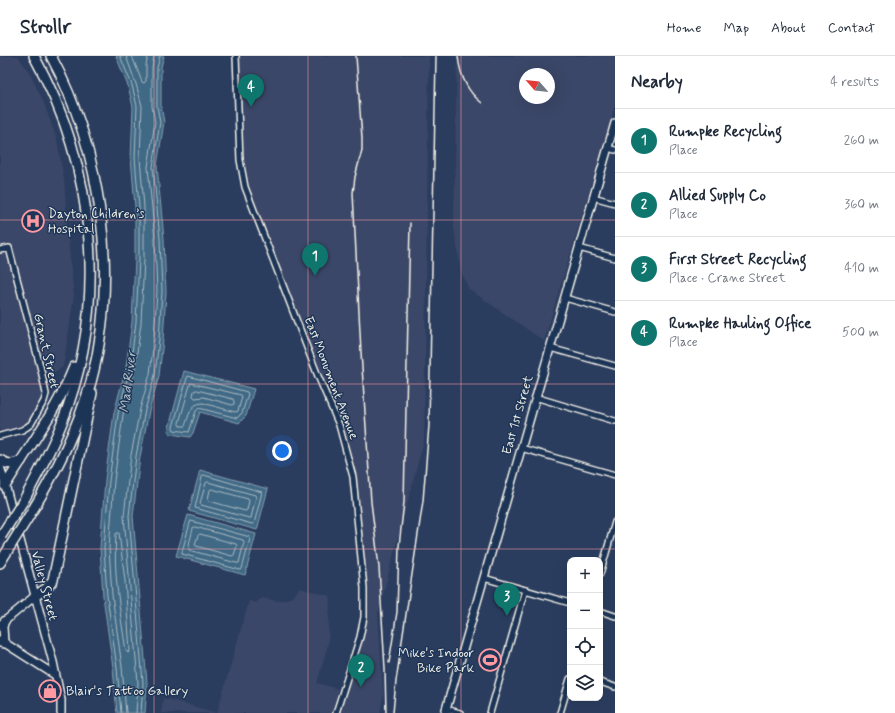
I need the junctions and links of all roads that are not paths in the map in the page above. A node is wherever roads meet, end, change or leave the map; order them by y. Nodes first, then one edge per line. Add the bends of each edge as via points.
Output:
1 (34, 56) edge
2 (51, 56) edge
3 (236, 56) edge
4 (615, 123) edge
5 (611, 149) edge
6 (594, 197) junction
7 (615, 203) edge
8 (579, 248) junction
9 (0, 250) edge
10 (615, 258) edge
11 (564, 298) junction
12 (615, 312) edge
13 (83, 346) junction
14 (550, 348) junction
15 (615, 366) edge
16 (91, 382) junction
17 (535, 397) junction
18 (615, 421) edge
19 (0, 436) edge
20 (521, 448) junction
21 (0, 460) edge
22 (21, 461) junction
23 (0, 466) edge
24 (615, 475) edge
25 (5, 486) junction
26 (0, 494) edge
27 (615, 522) edge
28 (1, 537) edge
29 (0, 563) edge
30 (603, 564) edge
31 (484, 578) junction
32 (525, 590) junction
33 (35, 596) junction
34 (567, 602) edge
35 (603, 612) edge
36 (615, 616) edge
37 (3, 623) edge
38 (1, 644) edge
39 (49, 649) junction
40 (34, 660) junction
41 (55, 675) junction
42 (603, 683) edge
43 (615, 687) edge
44 (567, 689) edge
45 (445, 711) edge
46 (61, 713) edge
47 (336, 713) edge
48 (460, 713) edge
49 (490, 713) edge
50 (560, 713) edge

1 - 13 highway via 58,105 69,136 85,200 91,268 90,300
2 - 16 highway via 72,103 91,160 102,227 102,314
3 - 47 street, East Monument Avenue via 240,160 245,187 339,425 353,477 364,588 364,617
4 - 5 main road, East 1st Street
5 - 6 main road, East 1st Street
6 - 7 street
6 - 8 main road, East 1st Street
8 - 10 street
8 - 11 main road, East 1st Street
9 - 19 street, Grant Street via 9,248 46,394 44,402 27,428
11 - 12 street
11 - 14 main road, East 1st Street
13 - 22 highway via 59,400
13 - 28 highway, bridge via 62,424 48,456
14 - 15 street
14 - 17 main road, East 1st Street
16 - 29 highway, bridge via 61,460
16 - 33 highway via 92,394 53,580
17 - 18 street
17 - 20 main road, East 1st Street
20 - 24 street
20 - 31 main road, East 1st Street
21 - 22 highway via 9,464
22 - 25 highway
23 - 25 main road, Valley Street
25 - 26 main road
25 - 33 main road, Valley Street
27 - 30 street
31 - 32 street
31 - 45 main road, East 1st Street
32 - 34 street
32 - 49 street
33 - 37 main road
33 - 39 main road, Valley Street
35 - 36 street
37 - 38 main road
38 - 40 main road
39 - 40 main road via 45,659
39 - 41 main road, Valley Street
40 - 41 main road
41 - 46 main road, Valley Street via 61,700
42 - 43 street
44 - 50 street
45 - 48 street

